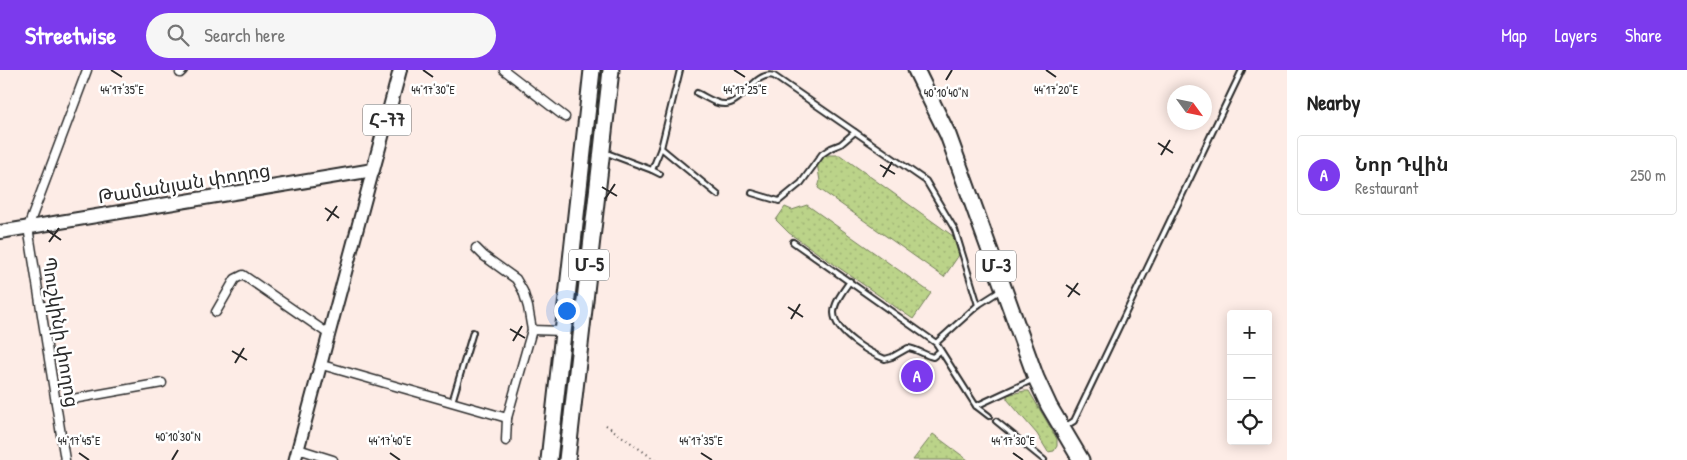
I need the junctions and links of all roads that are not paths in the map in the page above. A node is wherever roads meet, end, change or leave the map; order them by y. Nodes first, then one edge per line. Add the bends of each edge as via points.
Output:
1 (87, 70) edge
2 (400, 70) edge
3 (504, 70) edge
4 (592, 70) edge
5 (612, 70) edge
6 (680, 70) edge
7 (916, 70) edge
8 (1242, 70) edge
9 (697, 93) dead end
10 (564, 117) dead end
11 (855, 132) junction
12 (661, 148) junction
13 (602, 152) junction
14 (373, 170) junction
15 (652, 170) junction
16 (660, 174) dead end
17 (752, 192) dead end
18 (718, 195) dead end
19 (28, 227) junction
20 (0, 232) edge
21 (794, 242) dead end
22 (476, 248) dead end
23 (850, 281) junction
24 (1004, 288) junction
25 (978, 305) junction
26 (216, 312) dead end
27 (532, 330) junction
28 (564, 331) junction
29 (473, 332) dead end
30 (330, 335) junction
31 (936, 344) junction
32 (940, 351) junction
33 (322, 365) junction
34 (1036, 378) junction
35 (162, 383) dead end
36 (56, 402) junction
37 (452, 402) junction
38 (976, 406) junction
39 (989, 416) dead end
40 (507, 418) junction
41 (996, 420) dead end
42 (1062, 428) junction
43 (506, 440) dead end
44 (297, 454) edge
45 (65, 460) edge
46 (333, 460) edge
47 (549, 460) edge
48 (567, 460) edge
49 (1044, 460) edge
50 (1081, 460) edge

1 - 19 street, Պուշկինի փողոց
2 - 14 main road, Հ-77
3 - 10 street
4 - 28 highway, Մ-5
5 - 13 highway, Մ-5
6 - 12 lane
7 - 24 highway, Մ-3 via 948,135
8 - 42 lane via 1074,421
9 - 11 lane via 717,103 727,104 769,74
11 - 17 lane via 822,154 801,183 779,201
11 - 25 lane via 926,181 955,230
12 - 15 lane
12 - 18 lane
13 - 15 lane
13 - 48 highway, Մ-5
14 - 19 main road, Թամանյան փողոց
14 - 30 street, Հ-77
15 - 16 lane
19 - 20 main road, Թամանյան փողոց
19 - 36 street, Պուշկինի փողոց
21 - 23 lane
22 - 27 street via 516,279 523,291
23 - 31 lane
23 - 32 lane via 834,312 843,333 885,359 908,348 933,357
24 - 25 lane
24 - 34 highway, Մ-3
25 - 31 lane
26 - 30 street via 235,279 243,275
27 - 28 street
27 - 40 street
28 - 47 highway, Մ-5
29 - 37 lane
30 - 33 street, Հ-77
31 - 32 lane
32 - 38 lane
33 - 37 street
33 - 44 street, Հ-77
34 - 38 lane
34 - 42 highway, Մ-3
35 - 36 street
36 - 45 street, Պուշկինի փողոց
37 - 40 street
38 - 39 lane
40 - 43 street
41 - 49 lane
42 - 50 highway, Մ-3
44 - 46 street

